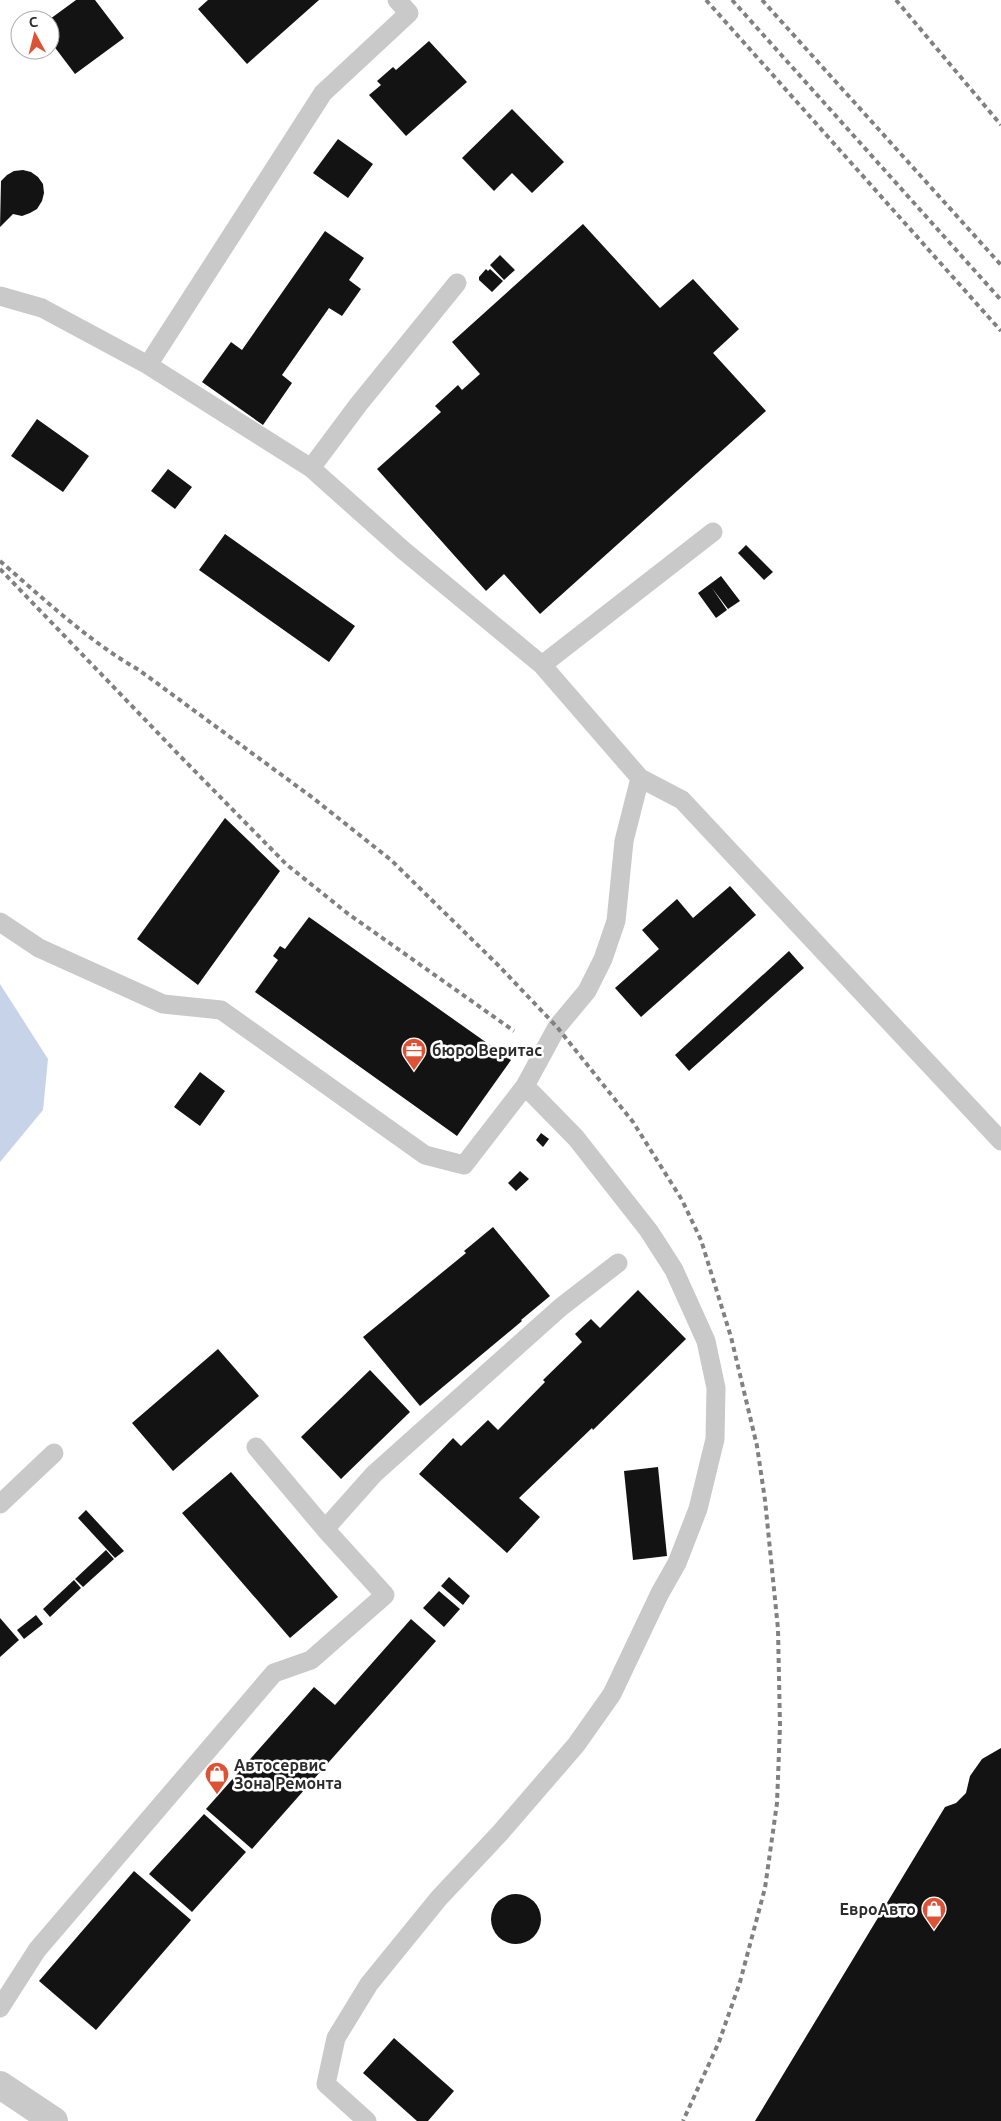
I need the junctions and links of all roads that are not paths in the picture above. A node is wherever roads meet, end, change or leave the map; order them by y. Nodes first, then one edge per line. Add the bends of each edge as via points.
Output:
1 (397, 0) edge
2 (457, 283) dead end
3 (0, 296) edge
4 (148, 365) junction
5 (311, 468) junction
6 (713, 532) dead end
7 (542, 664) junction
8 (640, 778) junction
9 (0, 922) edge
10 (525, 1086) junction
11 (1001, 1141) edge
12 (618, 1263) dead end
13 (256, 1448) dead end
14 (54, 1454) dead end
15 (0, 1504) edge
16 (325, 1529) junction
17 (0, 2008) edge
18 (0, 2085) edge
19 (54, 2121) edge
20 (367, 2121) edge

1 - 4 lane via 409,13 323,94
2 - 5 lane
3 - 4 lane via 42,308
4 - 5 lane
5 - 7 lane via 403,550
6 - 7 lane
7 - 8 lane
8 - 10 lane via 624,842 616,921 604,959 587,992 558,1027
8 - 11 lane via 682,800
9 - 10 lane via 40,948 163,1004 221,1010 425,1155 464,1165
10 - 20 lane via 576,1138 649,1231 674,1270 706,1341 716,1388 715,1438 698,1509 678,1563 660,1593 612,1694 576,1746 440,1898 369,1984 336,2038 326,2084
12 - 16 lane via 561,1307 381,1468
13 - 16 lane
14 - 15 lane
16 - 17 lane via 385,1595 311,1660 274,1673 37,1950
18 - 19 street

